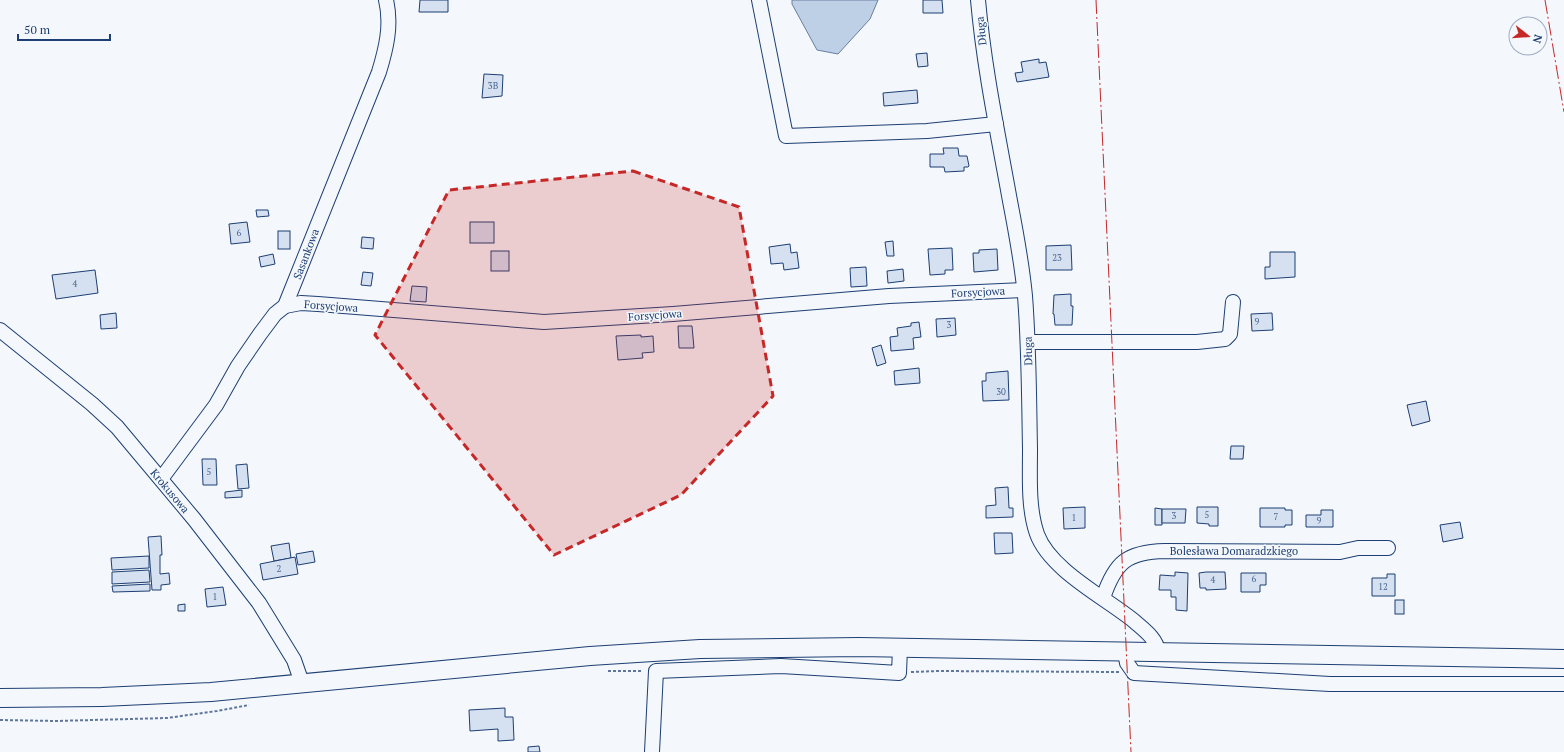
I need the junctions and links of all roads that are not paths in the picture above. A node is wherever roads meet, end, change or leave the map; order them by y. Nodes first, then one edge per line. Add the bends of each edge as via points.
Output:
1 (386, 0) edge
2 (759, 0) edge
3 (978, 0) edge
4 (996, 124) junction
5 (1024, 290) junction
6 (1233, 302) dead end
7 (285, 306) junction
8 (0, 330) edge
9 (1028, 342) junction
10 (161, 479) junction
11 (1388, 548) dead end
12 (1103, 598) junction
13 (900, 648) junction
14 (1158, 651) junction
15 (1124, 652) junction
16 (1564, 659) edge
17 (302, 683) junction
18 (1564, 684) edge
19 (0, 698) edge
20 (652, 752) edge

1 - 7 street, Sasankowa via 388,37 379,72
2 - 4 street via 786,136 927,131
3 - 4 street, Długa via 981,41
4 - 5 street, Długa
5 - 7 street, Forsycjowa via 889,296 544,322 318,304 301,303
5 - 9 street, Długa
6 - 9 street via 1230,334 1225,339
7 - 10 street, Sasankowa via 275,314 260,334 216,405
8 - 10 street, Krokusowa via 117,427
9 - 12 street, Długa via 1031,494 1037,534 1043,547 1053,558
10 - 17 street, Krokusowa via 259,603 294,660
11 - 12 street, Bolesława Domaradzkiego via 1358,548 1340,552 1140,553 1123,562 1113,574
12 - 14 street, Długa via 1146,632 1157,645
13 - 15 main road
13 - 17 main road via 700,649 590,656
13 - 20 street via 899,672 781,666 656,671
14 - 15 main road
14 - 16 main road
15 - 18 street via 1127,663 1134,672 1330,684
17 - 19 main road via 148,696

